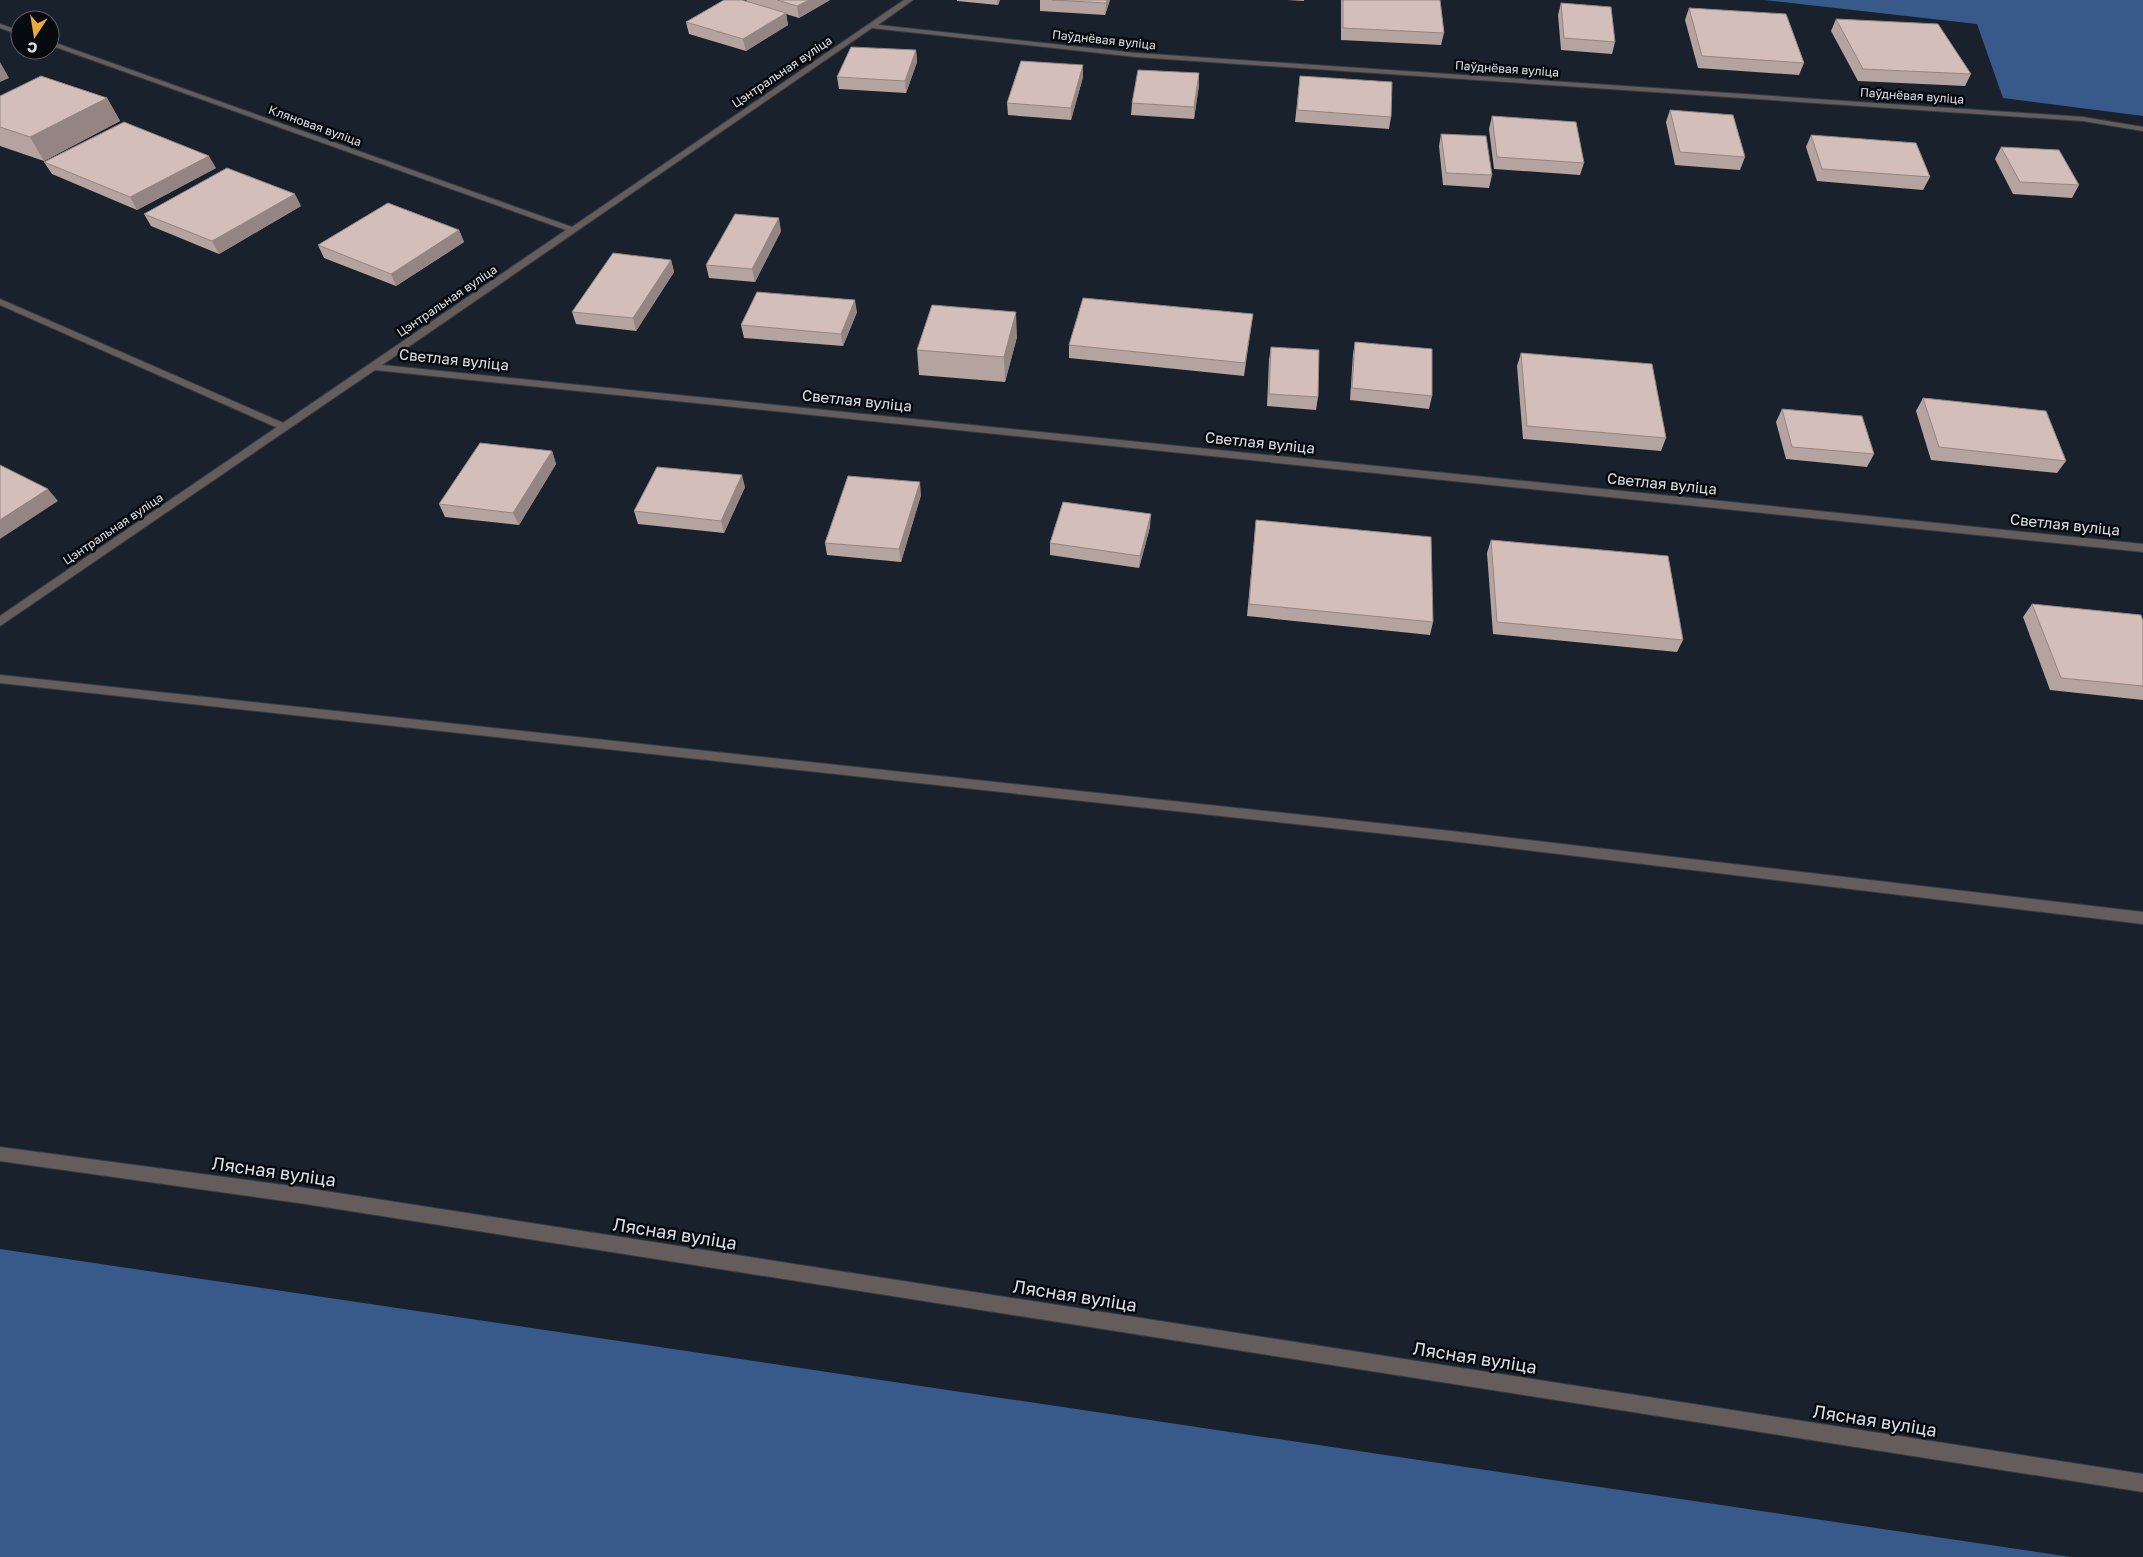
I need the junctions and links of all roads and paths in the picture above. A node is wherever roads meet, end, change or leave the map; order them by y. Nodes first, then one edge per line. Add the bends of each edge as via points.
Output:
1 (909, 0) edge
2 (871, 26) junction
3 (60, 47) edge
4 (2143, 129) edge
5 (573, 230) junction
6 (0, 302) edge
7 (373, 366) junction
8 (284, 427) junction
9 (2143, 548) edge
10 (0, 622) edge
11 (0, 679) edge
12 (2143, 918) edge
13 (0, 1154) edge
14 (2143, 1483) edge

1 - 2 street, Цэнтральная вуліца
2 - 4 street, Паўднёвая вуліца via 1136,55 2082,119
2 - 5 street, Цэнтральная вуліца
3 - 5 street, Кляновая вуліца
5 - 7 street, Цэнтральная вуліца
6 - 8 street
7 - 8 street, Цэнтральная вуліца
7 - 9 street, Светлая вуліца
8 - 10 street, Цэнтральная вуліца
11 - 12 street via 1442,835
13 - 14 street, Лясная вуліца via 319,1198

